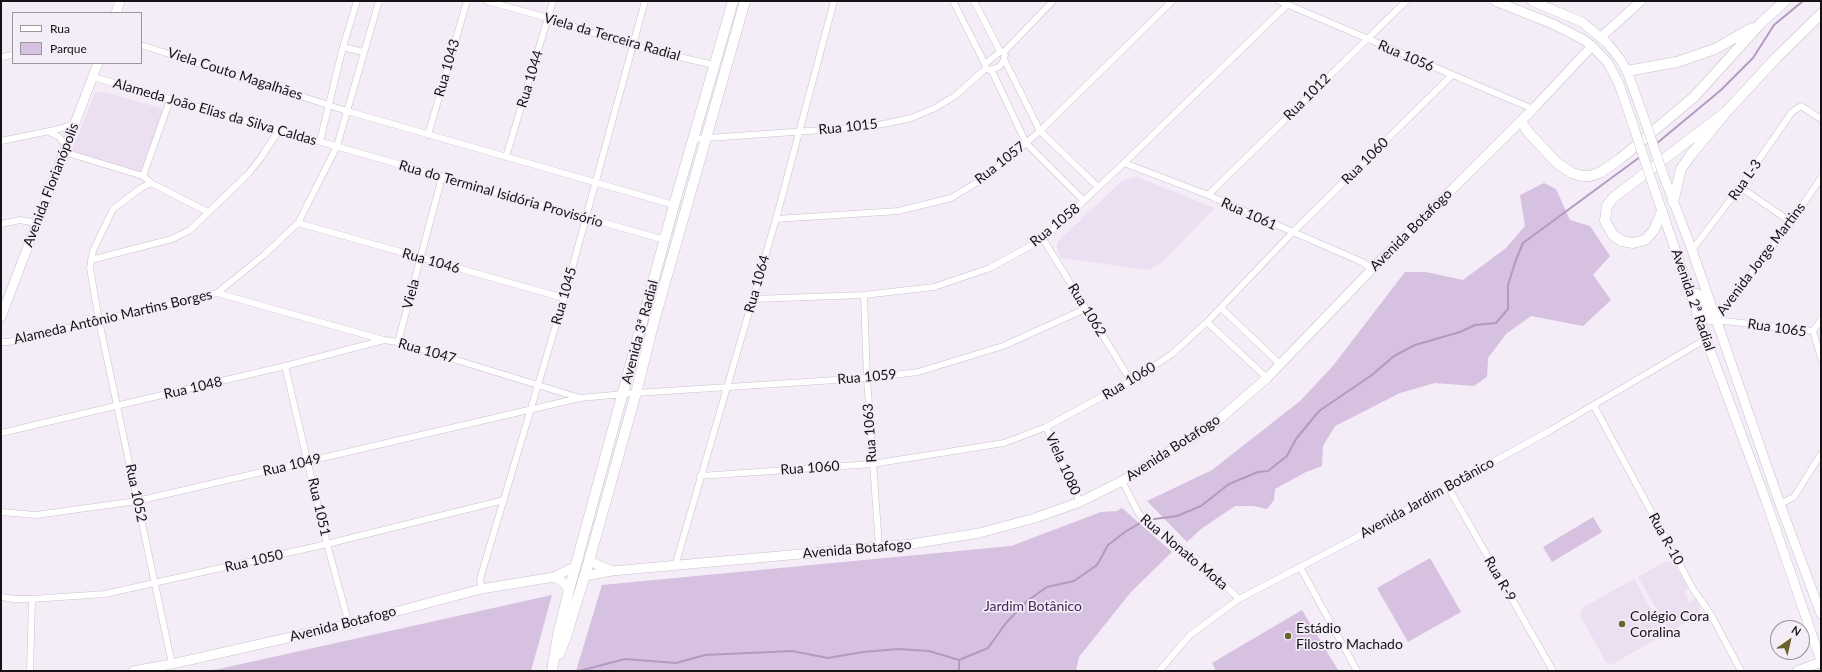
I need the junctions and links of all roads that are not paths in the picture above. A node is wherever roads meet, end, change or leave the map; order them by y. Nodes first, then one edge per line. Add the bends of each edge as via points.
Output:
1 (120, 1) edge
2 (357, 1) edge
3 (379, 1) edge
4 (467, 1) edge
5 (487, 1) edge
6 (553, 1) edge
7 (645, 1) edge
8 (733, 1) edge
9 (745, 1) edge
10 (834, 1) edge
11 (953, 1) edge
12 (974, 1) edge
13 (1053, 1) edge
14 (1172, 1) edge
15 (1278, 1) edge
16 (1406, 1) edge
17 (1495, 1) edge
18 (1532, 1) edge
19 (1641, 1) edge
20 (1785, 1) edge
21 (1287, 5) junction
22 (116, 12) edge
23 (1821, 14) edge
24 (548, 18) junction
25 (1761, 23) junction
26 (1602, 38) junction
27 (1366, 39) junction
28 (142, 45) edge
29 (632, 46) junction
30 (1592, 46) junction
31 (342, 47) junction
32 (363, 52) junction
33 (1002, 54) junction
34 (12, 55) edge
35 (1, 57) edge
36 (98, 64) edge
37 (714, 65) junction
38 (988, 67) junction
39 (1627, 71) junction
40 (1452, 75) junction
41 (93, 77) junction
42 (170, 100) junction
43 (328, 104) junction
44 (1533, 109) junction
45 (346, 110) junction
46 (1727, 111) junction
47 (1821, 119) edge
48 (1521, 121) junction
49 (74, 124) junction
50 (279, 130) junction
51 (47, 131) junction
52 (1040, 131) junction
53 (798, 132) junction
54 (428, 135) junction
55 (693, 138) junction
56 (706, 138) junction
57 (1, 141) edge
58 (320, 141) junction
59 (1026, 143) junction
60 (337, 146) junction
61 (65, 149) junction
62 (506, 157) junction
63 (1124, 163) junction
64 (143, 176) junction
65 (442, 177) junction
66 (1821, 178) edge
67 (151, 183) junction
68 (595, 183) junction
69 (693, 187) junction
70 (1098, 187) junction
71 (1740, 187) junction
72 (1208, 195) junction
73 (1084, 201) junction
74 (1673, 202) junction
75 (674, 205) junction
76 (1662, 210) junction
77 (208, 212) junction
78 (586, 218) junction
79 (776, 219) junction
80 (1791, 222) junction
81 (36, 223) junction
82 (298, 223) junction
83 (1, 224) edge
84 (1292, 233) junction
85 (1043, 238) junction
86 (665, 240) junction
87 (1692, 250) junction
88 (421, 258) junction
89 (91, 260) junction
90 (1372, 268) junction
91 (1690, 291) junction
92 (218, 293) junction
93 (864, 295) junction
94 (564, 298) junction
95 (753, 299) junction
96 (1221, 308) junction
97 (3, 309) edge
98 (1085, 309) junction
99 (1, 318) edge
100 (1715, 320) junction
101 (1821, 320) edge
102 (99, 321) junction
103 (1207, 322) junction
104 (653, 325) junction
105 (1813, 332) junction
106 (1706, 339) junction
107 (384, 340) junction
108 (1, 342) edge
109 (398, 342) junction
110 (1821, 358) edge
111 (1280, 364) junction
112 (285, 366) junction
113 (867, 378) junction
114 (1266, 378) junction
115 (1131, 381) junction
116 (538, 384) junction
117 (728, 387) junction
118 (636, 393) junction
119 (624, 394) junction
120 (580, 398) junction
121 (118, 406) junction
122 (1594, 406) junction
123 (531, 409) junction
124 (1046, 427) junction
125 (1, 433) edge
126 (1821, 454) edge
127 (308, 461) junction
128 (872, 464) junction
129 (700, 476) junction
130 (1122, 481) junction
131 (1448, 487) junction
132 (504, 500) junction
133 (137, 501) junction
134 (1080, 502) junction
135 (1780, 504) junction
136 (1, 512) edge
137 (327, 544) junction
138 (879, 547) junction
139 (589, 561) junction
140 (576, 566) junction
141 (675, 566) junction
142 (1300, 567) junction
143 (612, 571) junction
144 (584, 576) junction
145 (554, 577) junction
146 (156, 583) junction
147 (482, 589) junction
148 (569, 590) junction
149 (1, 597) edge
150 (32, 599) junction
151 (1239, 599) junction
152 (1821, 614) edge
153 (349, 624) junction
154 (1821, 662) edge
155 (172, 664) junction
156 (553, 668) edge
157 (30, 671) edge
158 (133, 671) edge
159 (1159, 671) edge
160 (1357, 671) edge
161 (1552, 671) edge
162 (1741, 671) edge
163 (1797, 671) edge

1 - 22 street
2 - 31 street
3 - 32 street, Alameda Antônio Martins Borges
4 - 54 street, Rua 1043
5 - 24 street, Viela da Terceira Radial
6 - 24 street, Rua 1044
7 - 29 street, Rua 1045
8 - 37 main road, Avenida 3ª Radial
9 - 56 main road, Avenida 3ª Radial
10 - 53 street, Rua 1064
11 - 38 street
12 - 33 street
13 - 33 street
14 - 52 street, Rua 1057
15 - 21 street, Rua 1056
16 - 27 street, Rua 1012
17 - 30 street, Avenida 2ª Radial via 1553,24
18 - 26 street, Avenida 2ª Radial via 1582,22
19 - 26 street
20 - 25 main road
21 - 27 street, Rua 1056
21 - 63 street, Rua 1058
23 - 46 main road
24 - 29 street, Viela da Terceira Radial
24 - 62 street, Rua 1044
25 - 39 main road via 1715,49 1677,62
25 - 48 main road via 1694,97 1601,172 1590,176 1572,173 1557,163
26 - 39 street, Avenida 2ª Radial
27 - 40 street, Rua 1056
27 - 72 street, Rua 1012
28 - 43 street, Viela Couto Magalhães
29 - 37 street, Viela da Terceira Radial
29 - 68 street, Rua 1045
30 - 44 street, Avenida Botafogo
30 - 76 street, Avenida 2ª Radial, bridge via 1608,63 1619,84
31 - 32 street
31 - 43 street
32 - 45 street, Alameda Antônio Martins Borges
33 - 38 street
33 - 38 street via 999,67
33 - 52 street
34 - 35 street
36 - 41 street, Avenida Florianópolis
37 - 55 main road, Avenida 3ª Radial
38 - 53 street, Rua 1015 via 955,96 911,118 865,127
38 - 59 street
39 - 74 street, Avenida 2ª Radial, bridge
40 - 44 street, Rua 1056
40 - 84 street, Rua 1060
41 - 42 street, Alameda João Elias da Silva Caldas
41 - 49 street, Avenida Florianópolis
42 - 50 street, Alameda João Elias da Silva Caldas
42 - 64 street
43 - 45 street
43 - 58 street
44 - 48 street, Avenida Botafogo
45 - 54 street
45 - 60 street, Alameda Antônio Martins Borges
46 - 74 main road via 1681,169
46 - 76 main road via 1613,198 1607,206 1605,221 1609,231 1617,239 1633,243 1645,240 1654,230
47 - 71 street, Rua L-3 via 1801,106 1796,108
48 - 90 street, Avenida Botafogo
49 - 51 street
49 - 61 street, Avenida Florianópolis
50 - 58 street, Alameda João Elias da Silva Caldas
50 - 77 street via 248,174
51 - 57 street
51 - 61 street via 59,137
52 - 59 street, Rua 1057
52 - 70 street
53 - 56 street, Rua 1015
53 - 79 street, Rua 1064
54 - 62 street
55 - 56 street, Rua 1015
55 - 75 main road, Avenida 3ª Radial
56 - 69 main road, Avenida 3ª Radial
58 - 60 street, Alameda João Elias da Silva Caldas
59 - 73 street
59 - 79 street, Rua 1057 via 986,177 951,198 898,211
60 - 65 street, Rua do Terminal Isidória Provisório
60 - 82 street, Alameda Antônio Martins Borges
61 - 64 street
61 - 81 street, Avenida Florianópolis
62 - 68 street
63 - 70 street, Rua 1058
63 - 72 street, Rua 1061
64 - 67 street
65 - 78 street, Rua do Terminal Isidória Provisório
65 - 88 street, Viela
66 - 80 street, Avenida Jorge Martins
67 - 77 street
67 - 89 street via 113,209
68 - 75 street
68 - 78 street, Rua 1045
69 - 75 main road via 683,204
69 - 104 main road, Avenida 3ª Radial
70 - 73 street, Rua 1058
71 - 80 street
71 - 87 street, Rua L-3
72 - 84 street, Rua 1061
73 - 85 street, Rua 1058
74 - 87 street, Avenida 2ª Radial
75 - 86 main road, Avenida 3ª Radial
76 - 91 street, Avenida 2ª Radial
77 - 89 street via 190,230 181,235
78 - 86 street, Rua do Terminal Isidória Provisório
78 - 94 street, Rua 1045
79 - 95 street, Rua 1064
80 - 100 street, Avenida Jorge Martins
81 - 83 street via 20,220
81 - 97 street, Avenida Florianópolis
82 - 88 street, Rua 1046
82 - 92 street, Alameda Antônio Martins Borges
84 - 90 street, Rua 1061
84 - 96 street, Rua 1060
85 - 93 street, Rua 1058 via 990,268 934,287
85 - 98 street, Rua 1062
86 - 104 main road via 670,247 655,303
86 - 119 main road, Avenida 3ª Radial
87 - 100 street, Avenida 2ª Radial
88 - 94 street, Rua 1046
88 - 109 street, Viela
89 - 102 street, Rua 1052 via 90,268
90 - 111 street, Avenida Botafogo
91 - 100 street via 1698,294 1707,319
91 - 106 street, Avenida 2ª Radial
92 - 102 street, Alameda Antônio Martins Borges
92 - 107 street, Rua 1047
93 - 95 street, Rua 1058
93 - 113 street, Rua 1063
94 - 116 street, Rua 1045
95 - 117 street, Rua 1064
96 - 103 street, Rua 1060
96 - 111 street
97 - 99 street, Avenida Florianópolis
98 - 113 street, Rua 1059 via 1003,346 918,372
98 - 115 street, Rua 1062
100 - 105 street, Rua 1065
100 - 135 street, Avenida 2ª Radial
101 - 105 street
102 - 108 street, Alameda Antônio Martins Borges
102 - 121 street, Rua 1052
103 - 114 street
103 - 115 street, Rua 1060 via 1172,354
104 - 118 main road, Avenida 3ª Radial
105 - 110 street, Rua 1065
106 - 122 street, Avenida Jardim Botânico
106 - 154 street, Avenida 2ª Radial via 1765,498
107 - 109 street, Rua 1047
107 - 112 street, Rua 1048
109 - 116 street, Rua 1047
111 - 114 street, Avenida Botafogo
112 - 121 street, Rua 1048
112 - 127 street, Rua 1051
113 - 117 street, Rua 1059
113 - 128 street, Rua 1063
114 - 130 street, Avenida Botafogo via 1216,423
115 - 124 street, Rua 1060
116 - 120 street, Rua 1047
116 - 123 street, Rua 1045
117 - 118 street, Rua 1059
117 - 129 street, Rua 1064
118 - 119 street, Rua 1047
118 - 139 main road, Avenida 3ª Radial
119 - 120 street, Rua 1047
119 - 140 main road, Avenida 3ª Radial
120 - 123 street, Rua 1049
121 - 125 street, Rua 1048
121 - 133 street, Rua 1052
122 - 131 street, Avenida Jardim Botânico
122 - 162 street, Rua R-10 via 1693,589 1710,613
123 - 127 street, Rua 1049
123 - 132 street, Rua 1045
124 - 128 street, Rua 1060 via 1004,444
124 - 134 street, Viela 1080
126 - 135 street via 1794,497
127 - 133 street, Rua 1049
127 - 137 street, Rua 1051
128 - 129 street, Rua 1060
128 - 138 street, Rua 1063
129 - 141 street, Rua 1064
130 - 134 street, Avenida Botafogo
130 - 151 street, Rua Nonato Mota via 1139,514 1203,564
131 - 142 street, Avenida Jardim Botânico
131 - 161 street, Rua R-9
132 - 137 street, Rua 1050
132 - 147 street, Rua 1045 via 480,579
133 - 136 street, Rua 1049 via 36,515
133 - 146 street, Rua 1052
134 - 138 street, Avenida Botafogo via 1035,518 979,533
135 - 152 street, Avenida 2ª Radial
137 - 146 street, Rua 1050
137 - 153 street, Rua 1051
138 - 141 street, Avenida Botafogo
139 - 143 street, Avenida Botafogo
139 - 144 main road, Avenida 3ª Radial
140 - 145 street, Avenida Botafogo
140 - 148 main road, Avenida 3ª Radial
141 - 143 street, Avenida Botafogo
142 - 151 street, Avenida Jardim Botânico
142 - 160 street
143 - 144 street, Avenida Botafogo
144 - 156 main road, Avenida 3ª Radial via 566,638
145 - 147 street, Avenida Botafogo
145 - 148 street via 563,582
146 - 150 street, Rua 1050 via 105,594
146 - 155 street, Rua 1052
147 - 153 street, Avenida Botafogo
148 - 156 main road, Avenida 3ª Radial
149 - 150 street, Rua 1050
150 - 157 street
151 - 159 street, Avenida Jardim Botânico via 1190,635
153 - 155 street, Avenida Botafogo
154 - 163 street
155 - 158 street, Avenida Botafogo

